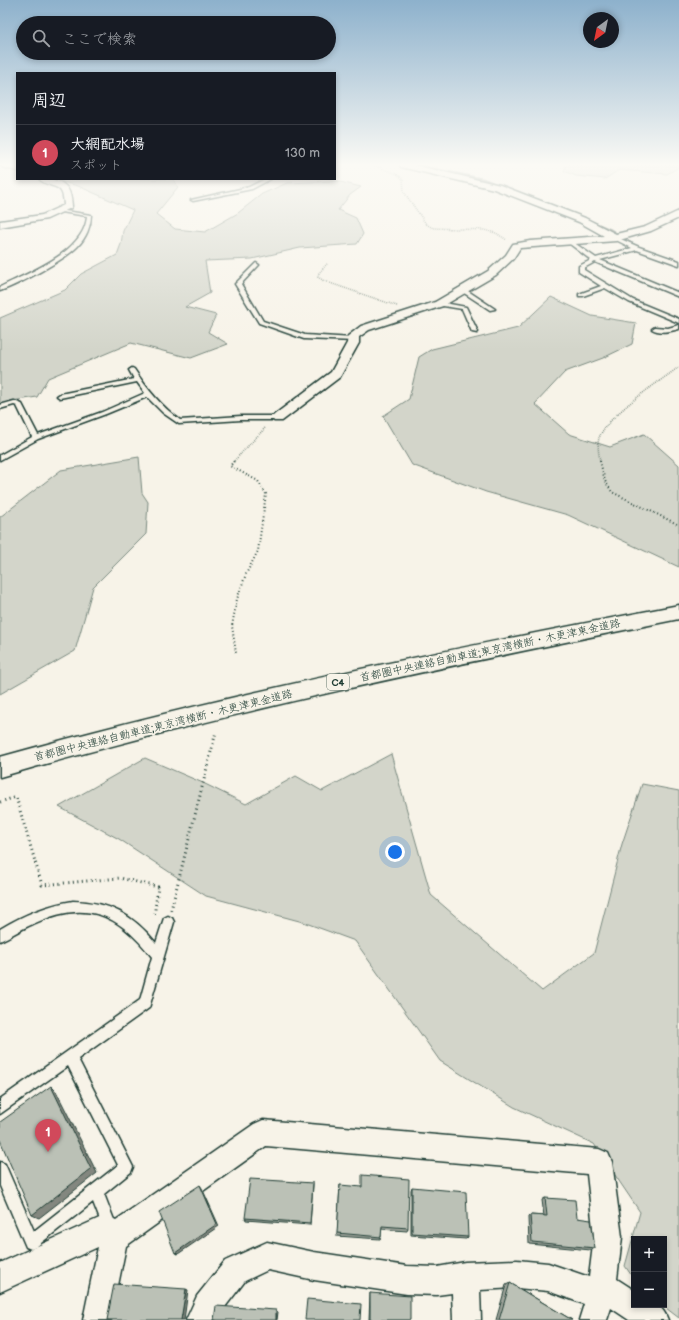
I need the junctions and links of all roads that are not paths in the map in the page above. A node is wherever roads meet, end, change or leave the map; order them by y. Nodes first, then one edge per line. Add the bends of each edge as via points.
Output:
1 (85, 227) edge
2 (594, 227) edge
3 (657, 227) edge
4 (616, 238) junction
5 (568, 241) junction
6 (637, 248) junction
7 (595, 260) junction
8 (679, 264) edge
9 (256, 265) dead end
10 (605, 286) junction
11 (679, 288) edge
12 (0, 289) edge
13 (463, 290) junction
14 (668, 291) junction
15 (581, 295) dead end
16 (679, 296) edge
17 (439, 304) junction
18 (492, 309) dead end
19 (679, 322) edge
20 (679, 327) edge
21 (655, 329) dead end
22 (475, 332) dead end
23 (353, 340) junction
24 (132, 370) dead end
25 (138, 380) junction
26 (148, 394) junction
27 (60, 396) dead end
28 (0, 407) edge
29 (278, 418) joint
30 (36, 438) junction
31 (0, 458) edge
32 (679, 612) edge
33 (0, 768) edge
34 (168, 922) road end
35 (0, 935) edge
36 (159, 956) junction
37 (70, 1057) junction
38 (0, 1107) edge
39 (0, 1169) edge
40 (96, 1192) junction
41 (114, 1238) junction
42 (464, 1276) junction
43 (0, 1278) edge
44 (599, 1301) edge
45 (97, 1320) edge
46 (200, 1320) edge
47 (468, 1320) edge
48 (654, 1320) edge

1 - 12 lane via 75,247
2 - 4 street
3 - 4 street
4 - 5 street
4 - 6 lane
5 - 7 lane
5 - 13 street via 516,246 510,257 492,273
6 - 7 lane
6 - 8 lane
7 - 10 lane via 581,270
7 - 14 lane
9 - 23 lane via 238,284 261,322 304,337
10 - 15 lane
10 - 19 lane via 631,301
11 - 14 lane
13 - 17 street
13 - 18 lane
14 - 16 lane
17 - 22 lane via 464,308
17 - 23 street via 366,328 354,336
20 - 21 lane via 668,330
23 - 29 street via 336,374
24 - 25 lane
25 - 26 lane
25 - 27 lane
26 - 29 lane via 179,422 251,417
26 - 30 lane
28 - 30 lane via 14,403 20,405
30 - 31 lane
32 - 33 highway, 首都圏中央連絡自動車道;東京湾横断・木更津東金道路 / C4 via 431,661 208,711
34 - 36 lane
35 - 36 lane via 48,911 75,906 99,909 121,917 143,936
36 - 37 lane via 145,1004
37 - 38 lane
37 - 40 lane via 126,1167
39 - 40 lane via 31,1242
40 - 41 lane
41 - 43 street via 106,1229
41 - 44 street via 263,1133 599,1162 608,1237
41 - 45 street
42 - 44 street via 517,1274 548,1277
42 - 46 street via 437,1281 407,1280 267,1256 235,1271
42 - 47 street
44 - 48 street

